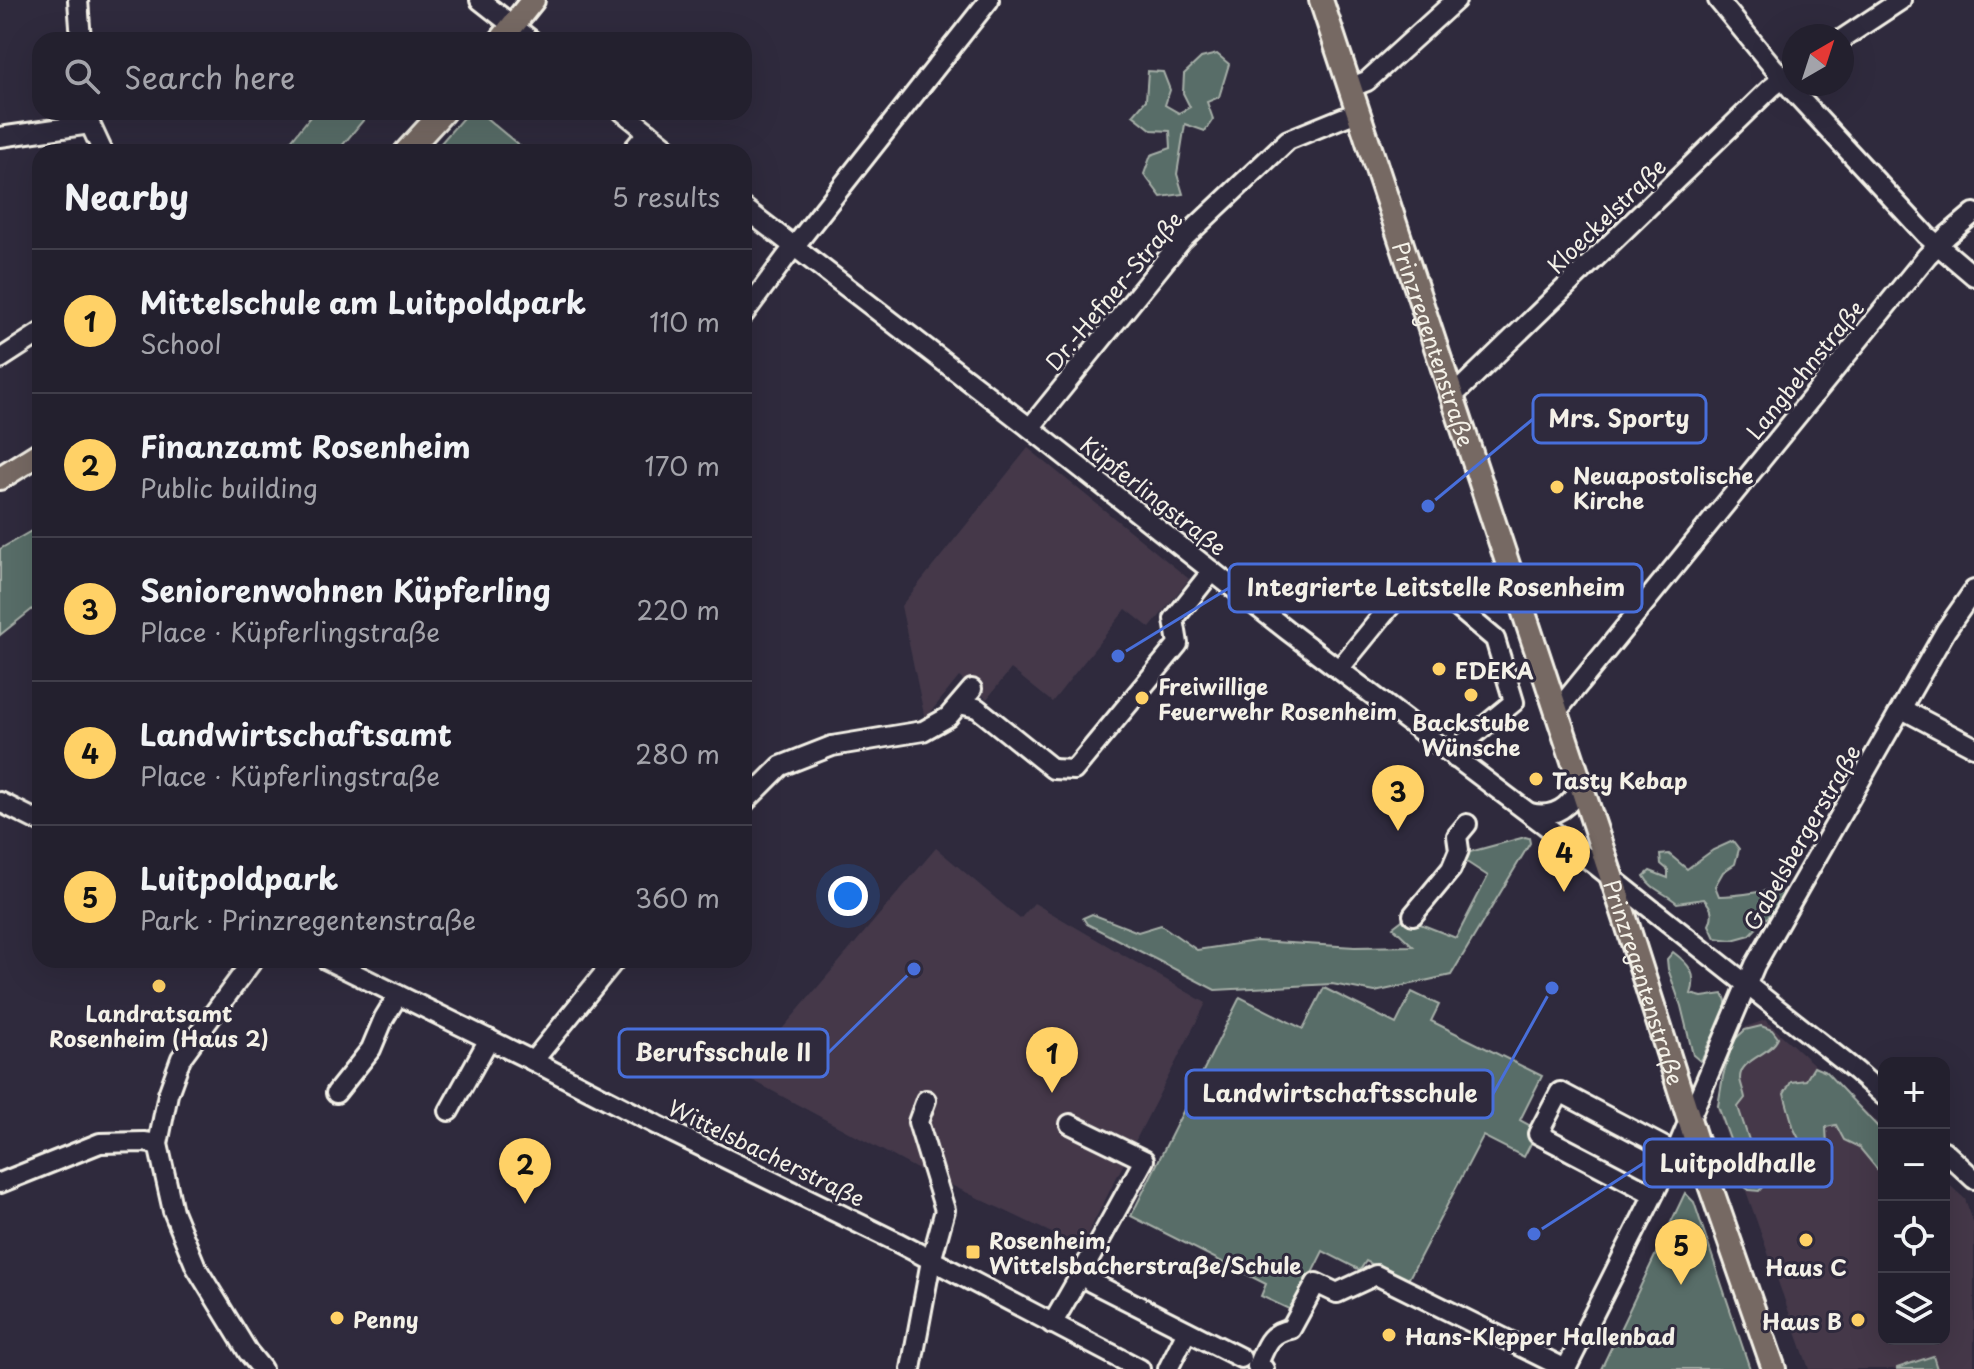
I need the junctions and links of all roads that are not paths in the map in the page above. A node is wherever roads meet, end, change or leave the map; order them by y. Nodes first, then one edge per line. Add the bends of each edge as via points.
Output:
1 (78, 0) edge
2 (480, 0) edge
3 (533, 0) edge
4 (989, 0) edge
5 (1321, 0) edge
6 (1456, 0) edge
7 (1718, 0) edge
8 (1901, 0) edge
9 (1854, 31) edge
10 (80, 32) edge
11 (512, 32) edge
12 (517, 32) edge
13 (1782, 68) edge
14 (1782, 80) edge
15 (1349, 88) junction
16 (1807, 96) edge
17 (1357, 112) junction
18 (80, 120) edge
19 (90, 120) edge
20 (436, 120) edge
21 (633, 120) edge
22 (648, 132) junction
23 (0, 137) edge
24 (100, 144) edge
25 (413, 144) edge
26 (638, 144) edge
27 (663, 144) edge
28 (1974, 213) edge
29 (752, 214) edge
30 (1937, 245) junction
31 (794, 248) junction
32 (1974, 276) edge
33 (752, 303) edge
34 (32, 338) edge
35 (0, 359) edge
36 (1452, 397) junction
37 (1030, 428) junction
38 (32, 458) edge
39 (0, 478) edge
40 (1212, 571) junction
41 (1974, 590) edge
42 (1339, 669) junction
43 (972, 689) dead end
44 (960, 704) junction
45 (1902, 709) junction
46 (1557, 711) junction
47 (1974, 747) edge
48 (1455, 758) junction
49 (1581, 783) junction
50 (752, 795) edge
51 (0, 802) edge
52 (1527, 812) junction
53 (32, 818) edge
54 (1467, 824) dead end
55 (1612, 877) junction
56 (1413, 915) dead end
57 (247, 968) edge
58 (343, 968) edge
59 (609, 968) edge
60 (1746, 984) junction
61 (398, 995) junction
62 (489, 1039) junction
63 (533, 1061) junction
64 (1878, 1091) edge
65 (336, 1093) dead end
66 (926, 1100) dead end
67 (449, 1111) dead end
68 (1689, 1119) junction
69 (1070, 1124) dead end
70 (158, 1144) junction
71 (1674, 1152) junction
72 (1950, 1157) edge
73 (1974, 1179) edge
74 (0, 1183) edge
75 (1653, 1194) junction
76 (931, 1261) junction
77 (1091, 1282) dead end
78 (1052, 1324) junction
79 (1187, 1331) junction
80 (1241, 1358) dead end
81 (262, 1369) edge
82 (911, 1369) edge
83 (1140, 1369) edge
84 (1168, 1369) edge
85 (1264, 1369) edge
86 (1566, 1369) edge
87 (1774, 1369) edge

1 - 10 street
2 - 11 street
3 - 12 main road
4 - 31 street
5 - 15 main road, Prinzregentenstraße
6 - 15 street via 1367,81
7 - 13 street
8 - 9 street
14 - 36 street, Kloeckelstraße
15 - 17 main road, Prinzregentenstraße
16 - 30 street
17 - 36 main road, Prinzregentenstraße
17 - 37 street, Dr.-Hefner-Straße via 1288,140 1182,240
18 - 23 street
19 - 24 street
20 - 25 main road
21 - 22 street
22 - 26 street
22 - 27 street
28 - 30 street, Langbehnstraße
29 - 31 street, Küpferlingstraße
30 - 32 street
30 - 46 street, Langbehnstraße
31 - 33 street
31 - 37 street, Küpferlingstraße
34 - 35 street
36 - 46 main road, Prinzregentenstraße
37 - 40 street, Küpferlingstraße
38 - 39 main road
40 - 42 street, Küpferlingstraße
40 - 44 street via 1174,619 1178,644 1074,770 1053,769 977,708
41 - 45 street, Gabelsbergerstraße
42 - 48 street, Küpferlingstraße
42 - 48 street via 1396,599 1443,595 1495,639 1514,702 1465,742
43 - 44 street
44 - 50 street via 923,731 832,746 781,766
45 - 47 street
45 - 60 street, Gabelsbergerstraße
46 - 49 main road, Prinzregentenstraße
48 - 52 street, Küpferlingstraße
49 - 52 street via 1567,806 1555,813
49 - 55 main road, Prinzregentenstraße
51 - 53 street
52 - 55 street, Küpferlingstraße
54 - 56 street via 1457,836 1459,850 1451,869
55 - 60 street, Küpferlingstraße
55 - 68 main road, Prinzregentenstraße
57 - 70 street via 181,1058
58 - 61 street, Wittelsbacherstraße
59 - 63 street
60 - 64 street, Küpferlingstraße
60 - 68 street, Gabelsbergerstraße
61 - 62 street, Wittelsbacherstraße
61 - 65 street via 371,1049
62 - 63 street, Wittelsbacherstraße
62 - 67 street
63 - 76 street, Wittelsbacherstraße
66 - 76 street via 918,1122 945,1210
68 - 71 street, Gabelsbergerstraße
68 - 87 main road, Prinzregentenstraße
69 - 78 street via 1144,1160
70 - 74 street via 100,1143
70 - 81 street via 173,1211 196,1267
71 - 75 street, Gabelsbergerstraße
71 - 75 street via 1560,1092 1538,1134
72 - 73 street
75 - 86 street, Gabelsbergerstraße
76 - 78 street, Wittelsbacherstraße
76 - 82 street
77 - 79 street
78 - 83 street, Wittelsbacherstraße
79 - 80 street
79 - 84 street
85 - 86 street via 1257,1366 1271,1336 1291,1329 1316,1283 1337,1293 1376,1275

